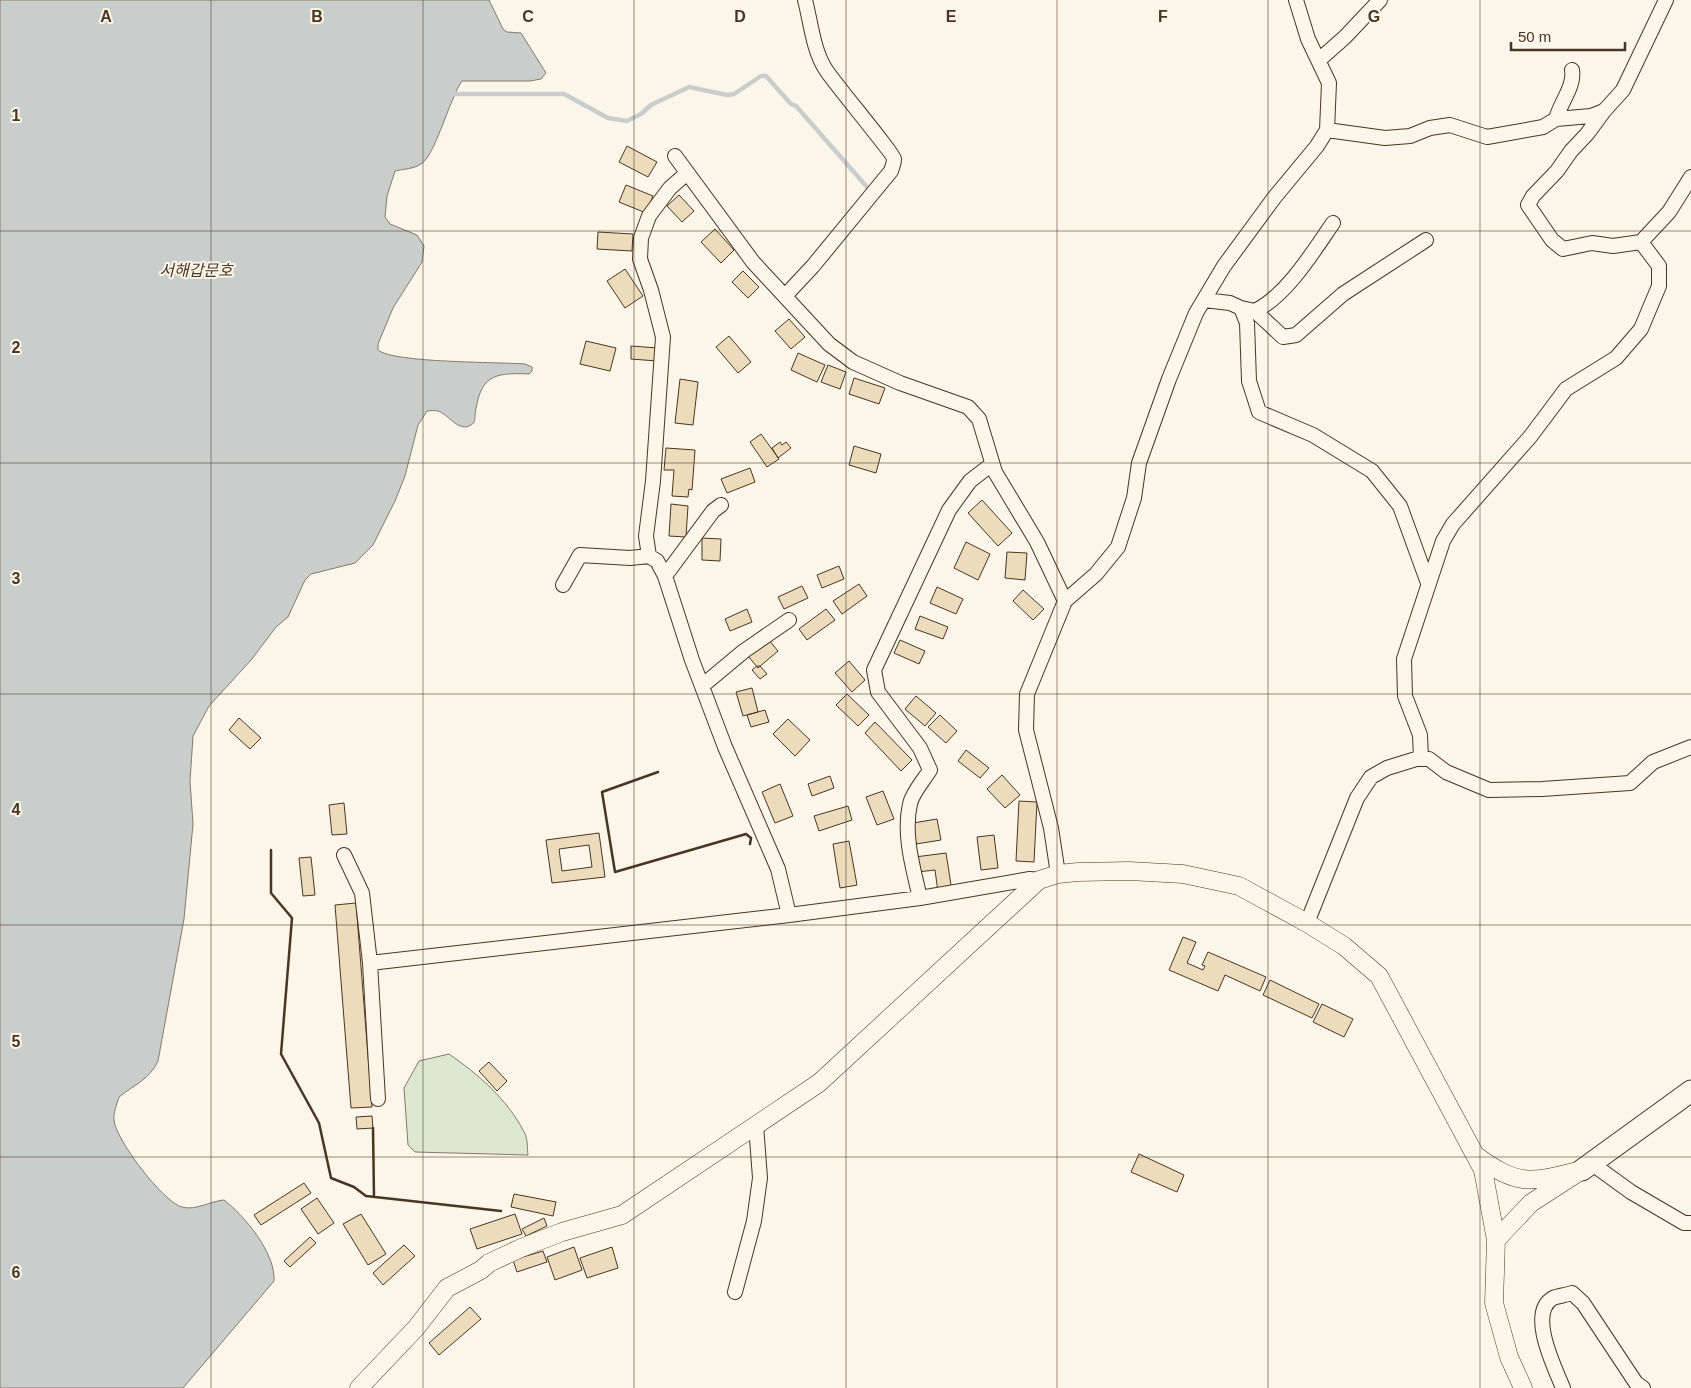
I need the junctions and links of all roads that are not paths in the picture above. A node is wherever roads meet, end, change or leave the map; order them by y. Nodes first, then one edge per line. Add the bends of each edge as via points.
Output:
1 (805, 0) edge
2 (1296, 0) edge
3 (1380, 0) edge
4 (1666, 0) edge
5 (1319, 60) junction
6 (1572, 70) dead end
7 (1604, 111) junction
8 (1556, 119) junction
9 (1327, 130) junction
10 (674, 156) dead end
11 (687, 173) junction
12 (1691, 177) edge
13 (1333, 223) dead end
14 (1426, 240) dead end
15 (1641, 242) junction
16 (785, 296) junction
17 (1204, 300) junction
18 (1241, 308) junction
19 (1255, 312) junction
20 (992, 464) junction
21 (721, 505) dead end
22 (649, 556) junction
23 (665, 576) junction
24 (1428, 583) junction
25 (564, 586) dead end
26 (1065, 601) junction
27 (789, 620) dead end
28 (702, 686) junction
29 (1691, 747) edge
30 (1421, 759) junction
31 (344, 855) dead end
32 (1058, 874) junction
33 (1039, 880) junction
34 (920, 898) junction
35 (789, 915) junction
36 (1308, 923) junction
37 (370, 963) junction
38 (1691, 1091) edge
39 (378, 1099) dead end
40 (756, 1125) junction
41 (1475, 1155) junction
42 (1586, 1167) junction
43 (1691, 1223) edge
44 (1496, 1240) junction
45 (735, 1292) dead end
46 (359, 1388) edge
47 (1523, 1388) edge
48 (1564, 1388) edge
49 (1643, 1388) edge

1 - 16 street via 816,50 825,69 894,159 891,171
2 - 5 street via 1308,39
3 - 5 street
4 - 7 street via 1623,90
5 - 9 street via 1329,82
6 - 8 street via 1574,79 1560,104
7 - 8 street via 1591,116
7 - 15 street via 1528,205 1552,240 1563,249 1592,242 1613,246
8 - 9 street via 1542,127 1487,137 1450,125 1410,136 1385,138
9 - 17 street via 1224,266
10 - 11 street
11 - 16 street via 752,262
11 - 22 street via 670,188 649,216 641,238 640,259 663,337 646,536
12 - 15 street via 1669,212
13 - 19 street via 1300,269 1268,305
14 - 19 street via 1343,294 1296,335 1283,337
15 - 24 street via 1660,266 1659,286 1640,329 1616,358 1566,390 1530,437 1453,524 1442,541
16 - 20 street via 829,344 852,362 968,407 979,419
17 - 18 street via 1230,303
17 - 26 street via 1169,379 1139,463 1134,498 1118,547 1096,574
18 - 19 street
18 - 24 street via 1247,323 1249,381 1259,412 1313,435 1372,471 1400,506
20 - 26 street via 1037,542
20 - 34 street via 970,481 949,510 874,670 878,692 920,748 930,770 910,802 908,833
21 - 23 street via 713,511
22 - 23 street via 657,561
22 - 25 street via 580,555
23 - 28 street
24 - 30 street via 1404,659 1405,696 1420,735
26 - 32 street via 1027,694 1026,730
27 - 28 street
28 - 35 street via 778,869
29 - 30 street via 1653,762 1630,783 1542,790 1489,790 1446,772 1429,759
30 - 36 street via 1386,768 1371,777 1357,798
31 - 37 street via 362,893
32 - 33 street
32 - 36 street via 1129,871 1183,874 1239,886
33 - 34 street
33 - 40 street via 839,1067
34 - 35 street
35 - 37 street
36 - 41 street via 1344,946 1379,976
37 - 39 street
38 - 42 main road
40 - 45 street via 760,1178 754,1221
40 - 46 street via 622,1215 521,1248 447,1288 416,1328
41 - 42 street via 1494,1169 1516,1178 1538,1181
41 - 44 street via 1483,1170
42 - 43 street via 1684,1223
42 - 44 street via 1531,1203
44 - 47 street via 1494,1303 1508,1357
48 - 49 street via 1542,1328 1542,1310 1552,1299 1572,1293 1583,1303 1636,1383

